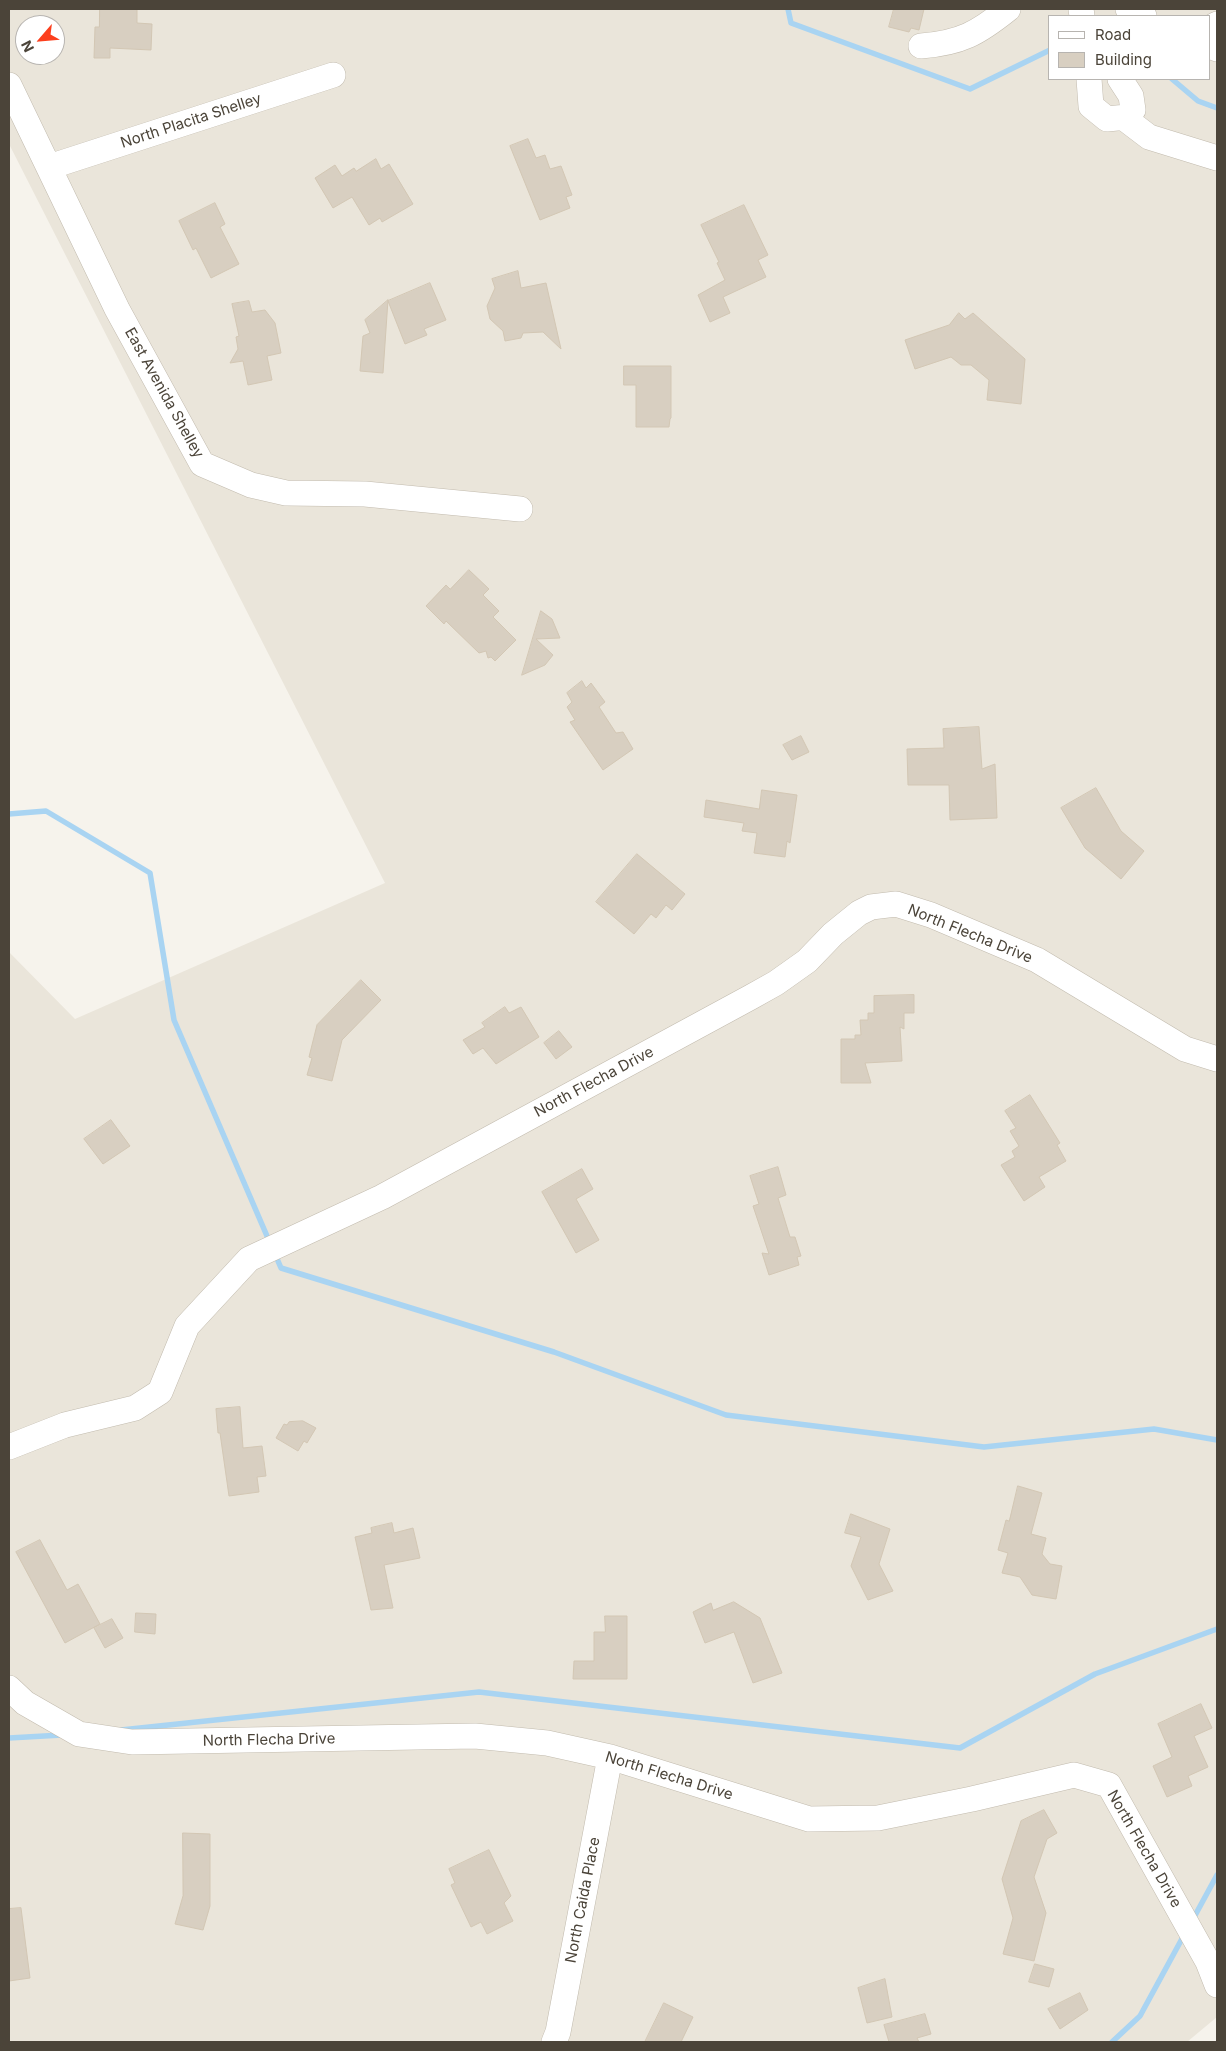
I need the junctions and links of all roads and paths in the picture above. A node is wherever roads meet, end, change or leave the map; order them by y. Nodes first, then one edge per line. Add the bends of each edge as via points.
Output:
1 (1008, 9) edge
2 (1128, 9) edge
3 (1142, 15) edge
4 (921, 46) dead end
5 (333, 75) dead end
6 (1089, 80) edge
7 (1121, 80) edge
8 (9, 85) edge
9 (1124, 118) junction
10 (1217, 158) edge
11 (49, 167) junction
12 (520, 509) dead end
13 (1217, 1059) edge
14 (9, 1447) edge
15 (9, 1688) edge
16 (610, 1757) junction
17 (1217, 1985) edge
18 (554, 2042) edge

1 - 4 street via 977,32 957,40
2 - 3 street
5 - 11 street, North Placita Shelley
6 - 9 street via 1091,106 1106,119
7 - 9 street via 1131,96 1133,110
8 - 11 street, East Avenida Shelley
9 - 10 street via 1150,137
11 - 12 street, East Avenida Shelley via 118,309 202,464 251,485 286,493 365,494
13 - 14 street, North Flecha Drive via 1185,1049 1037,960 931,915 896,904 871,907 846,922 793,972 759,993 382,1198 249,1259 187,1326 160,1392 135,1408 65,1426
15 - 16 street, North Flecha Drive via 25,1702 79,1734 132,1742 474,1736 547,1743
16 - 17 street, North Flecha Drive via 809,1819 878,1818 1074,1775 1109,1785 1208,1962
16 - 18 street, North Caida Place

